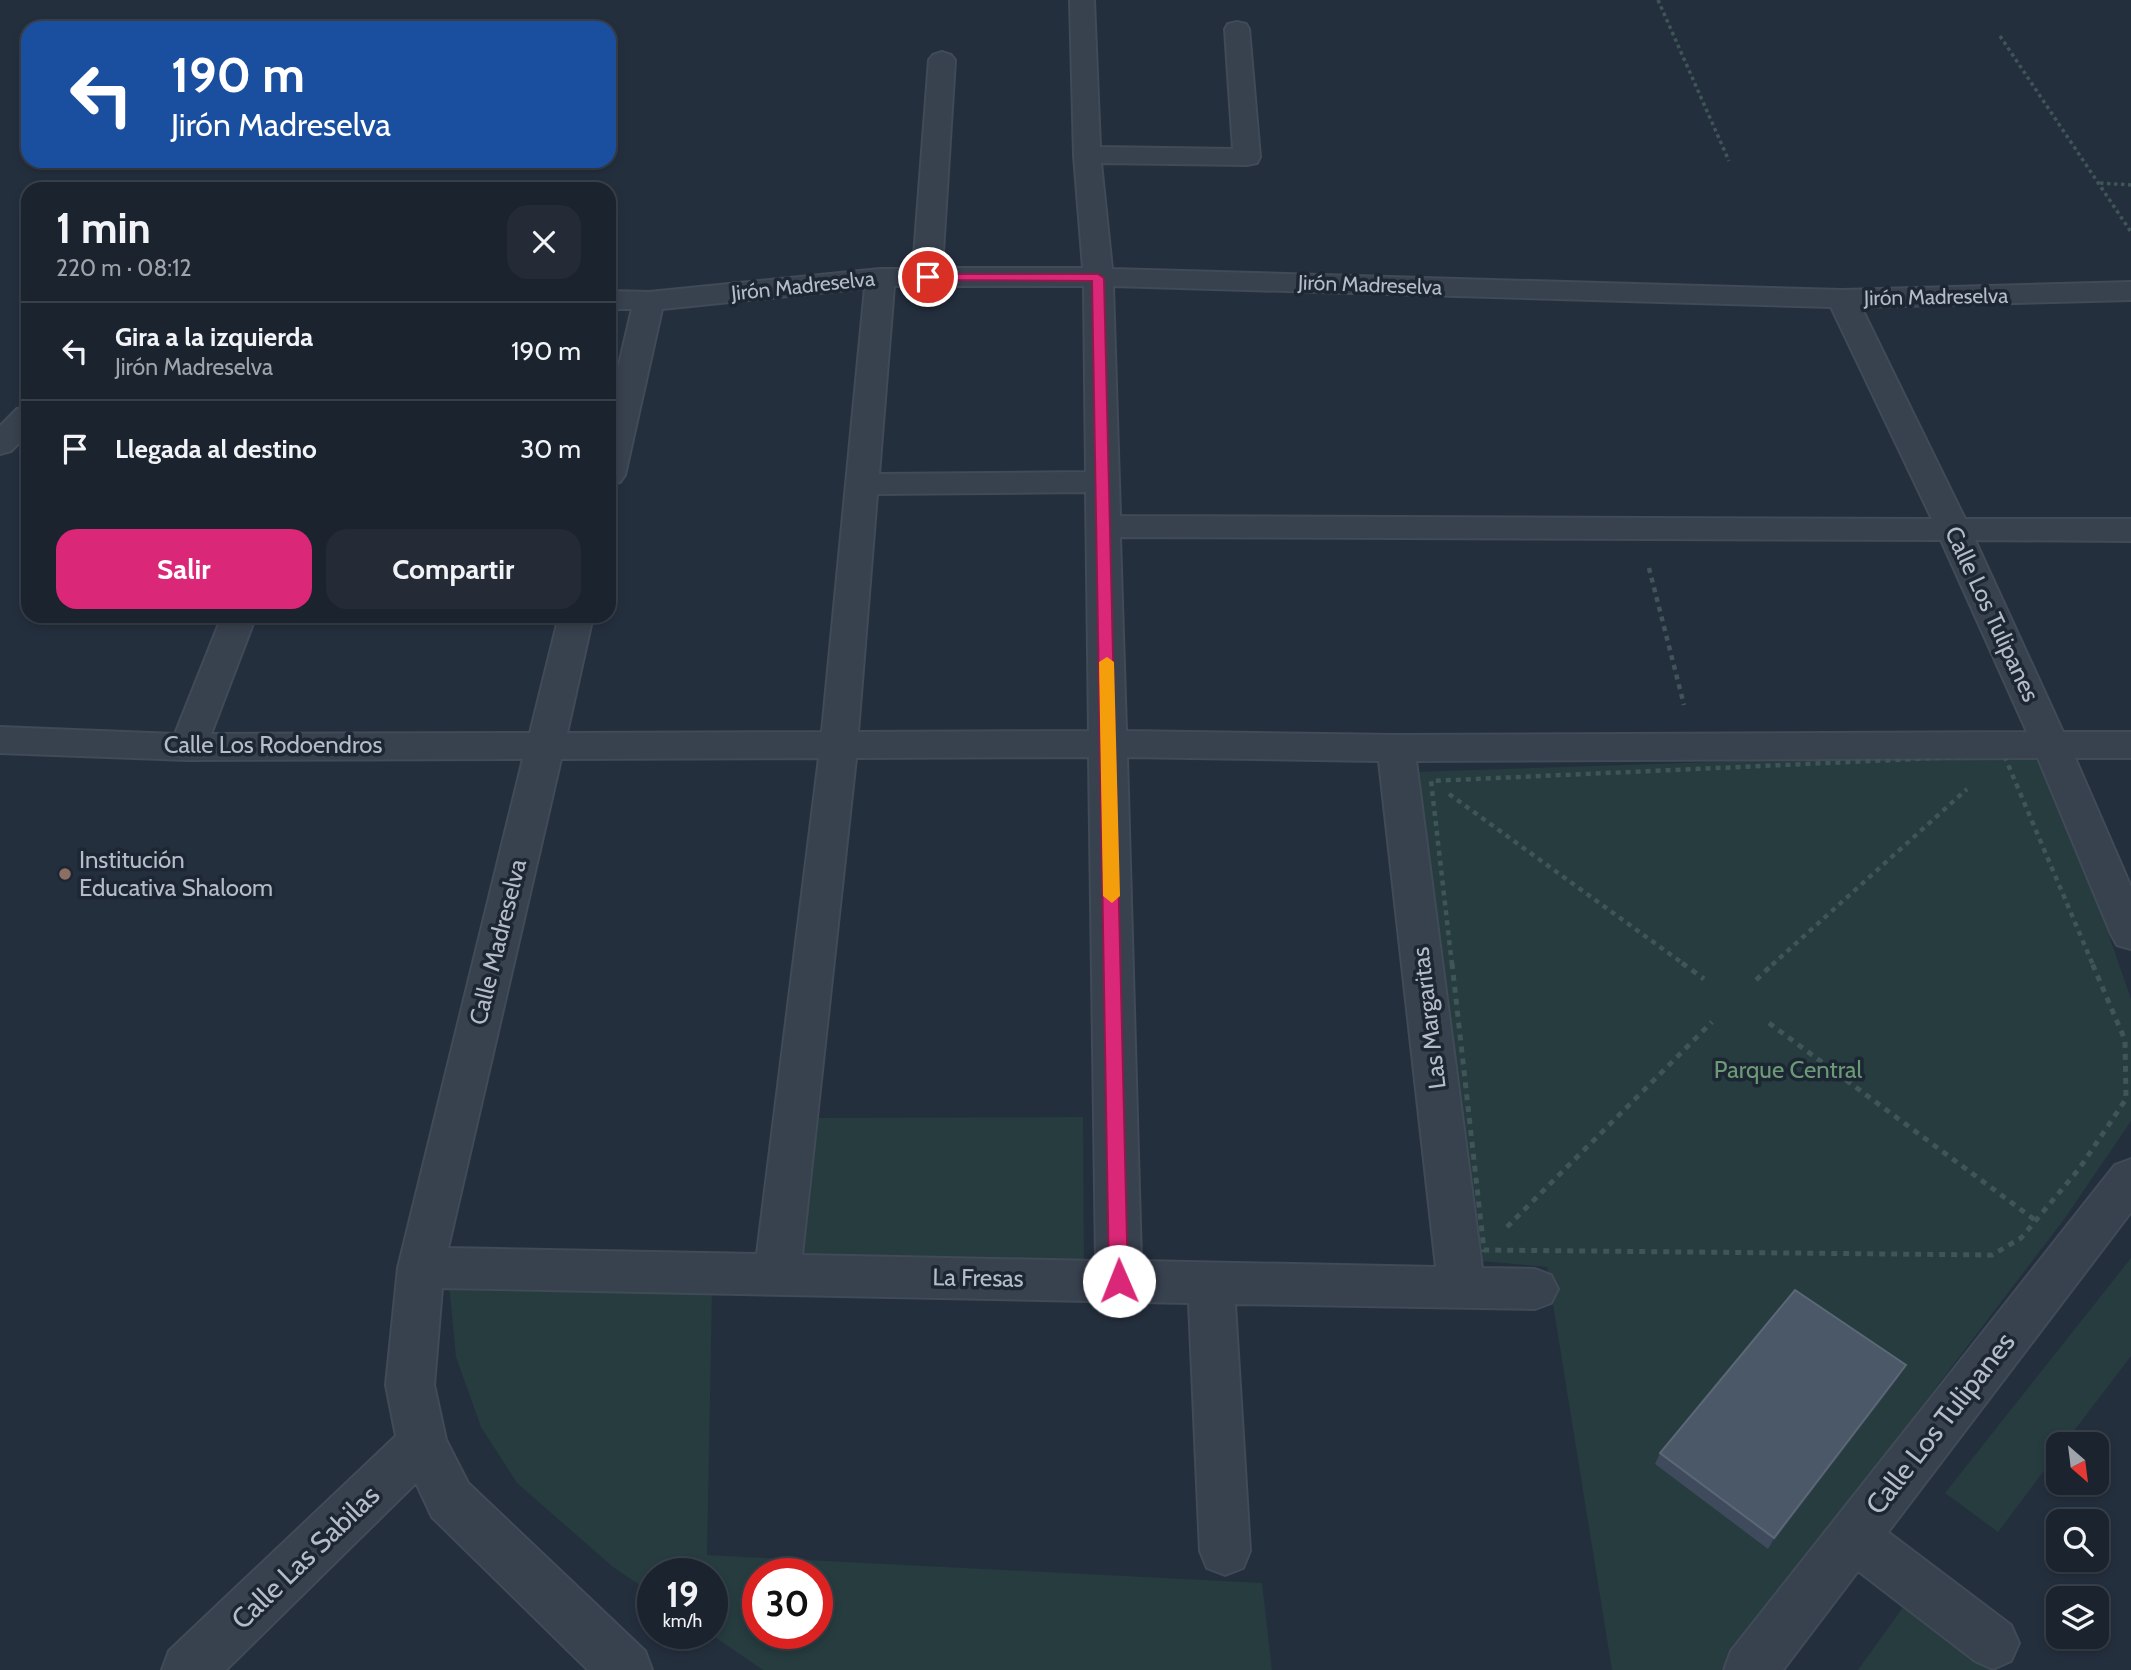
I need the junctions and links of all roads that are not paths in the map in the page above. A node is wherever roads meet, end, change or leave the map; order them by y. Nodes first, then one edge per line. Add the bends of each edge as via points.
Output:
1 (1082, 0) edge
2 (1237, 29) dead end
3 (943, 60) dead end
4 (1087, 155) junction
5 (928, 277) junction
6 (880, 278) junction
7 (1098, 278) junction
8 (2131, 291) edge
9 (1842, 299) junction
10 (616, 300) edge
11 (649, 301) junction
12 (21, 423) edge
13 (0, 444) edge
14 (616, 445) edge
15 (1103, 482) junction
16 (864, 484) junction
17 (1104, 526) junction
18 (2131, 530) edge
19 (1954, 531) junction
20 (236, 623) edge
21 (574, 623) edge
22 (0, 740) edge
23 (839, 744) junction
24 (1108, 744) junction
25 (546, 745) junction
26 (2053, 745) junction
27 (2131, 745) edge
28 (188, 747) junction
29 (1396, 748) junction
30 (2131, 934) edge
31 (2131, 1178) edge
32 (421, 1268) junction
33 (777, 1275) junction
34 (1119, 1281) junction
35 (1211, 1283) junction
36 (1461, 1288) junction
37 (1535, 1289) dead end
38 (422, 1444) junction
39 (1852, 1536) junction
40 (1226, 1551) dead end
41 (1993, 1643) dead end
42 (188, 1670) edge
43 (626, 1670) edge
44 (1750, 1670) edge

1 - 4 street
2 - 4 street via 1247,157
3 - 5 street
4 - 7 street
5 - 6 street, Jirón Madreselva
5 - 7 street, Jirón Madreselva
6 - 11 street, Jirón Madreselva
6 - 16 street
7 - 9 street, Jirón Madreselva
7 - 15 street
8 - 9 street, Jirón Madreselva
9 - 19 street, Calle Los Tulipanes
10 - 11 street, Jirón Madreselva
11 - 14 street
12 - 13 street
15 - 16 street
15 - 17 street
16 - 23 street
17 - 19 street
17 - 24 street
18 - 19 street
19 - 26 street, Calle Los Tulipanes
20 - 28 street
21 - 25 street, Calle Madreselva
22 - 28 street, Calle Los Rodoendros
23 - 24 street, Calle Los Rodoendros
23 - 25 street, Calle Los Rodoendros
23 - 33 street
24 - 29 street, Calle Los Rodoendros
24 - 34 street
25 - 28 street, Calle Los Rodoendros
25 - 32 street, Calle Madreselva
26 - 27 street, Calle Los Rodoendros
26 - 29 street, Calle Los Rodoendros
26 - 30 street, Calle Los Tulipanes
29 - 36 street, Las Margaritas
31 - 39 street, Calle Los Tulipanes
32 - 33 street, La Fresas
32 - 38 street, Calle Madreselva via 410,1385
33 - 34 street, La Fresas
34 - 35 street, La Fresas
35 - 36 street, La Fresas
35 - 40 street
36 - 37 street, La Fresas
38 - 42 street, Calle Las Sabilas
38 - 43 street, Calle Madreselva via 450,1500
39 - 41 street
39 - 44 street, Calle Los Tulipanes

